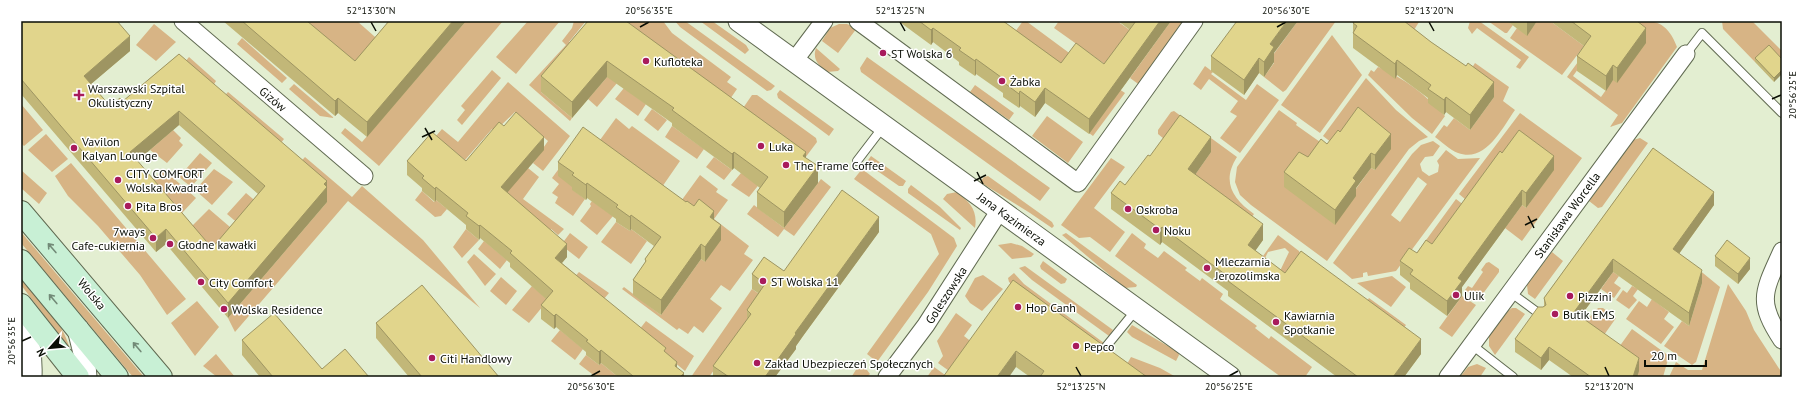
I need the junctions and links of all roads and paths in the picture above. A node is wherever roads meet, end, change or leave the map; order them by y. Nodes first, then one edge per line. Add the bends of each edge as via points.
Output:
1 (183, 21) edge
2 (739, 21) edge
3 (824, 21) edge
4 (858, 21) edge
5 (1194, 21) edge
6 (1686, 54) joint
7 (794, 61) junction
8 (1782, 113) edge
9 (884, 126) junction
10 (858, 161) dead end
11 (364, 176) dead end
12 (1000, 210) junction
13 (21, 212) edge
14 (1782, 251) edge
15 (21, 261) edge
16 (1510, 292) junction
17 (21, 305) edge
18 (1136, 309) junction
19 (21, 314) edge
20 (1541, 315) edge
21 (78, 329) junction
22 (1782, 340) edge
23 (1472, 345) junction
24 (1100, 354) edge
25 (31, 377) edge
26 (78, 377) edge
27 (86, 377) edge
28 (117, 377) edge
29 (162, 377) edge
30 (887, 377) edge
31 (1230, 377) edge
32 (1448, 377) edge
33 (1513, 377) edge

1 - 11 street, Gizów
2 - 7 street, Jana Kazimierza
3 - 7 street
4 - 5 street via 1078,183
6 - 8 lane via 1702,33
6 - 16 street, Stanisława Worcella
7 - 9 street, Jana Kazimierza
9 - 10 lane
9 - 12 street, Jana Kazimierza
12 - 18 street, Jana Kazimierza
12 - 30 street, Goleszowska via 926,325
29 -> 13 main road, Wolska
14 - 22 street via 1769,282 1765,301 1770,321
21 -> 15 main road
16 - 20 lane
16 - 23 street, Stanisława Worcella
17 - 26 main road
18 - 24 lane
18 - 31 street, Jana Kazimierza
19 - 25 street via 29,335
21 - 27 street
21 - 28 main road
23 - 32 street, Stanisława Worcella
23 - 33 lane

